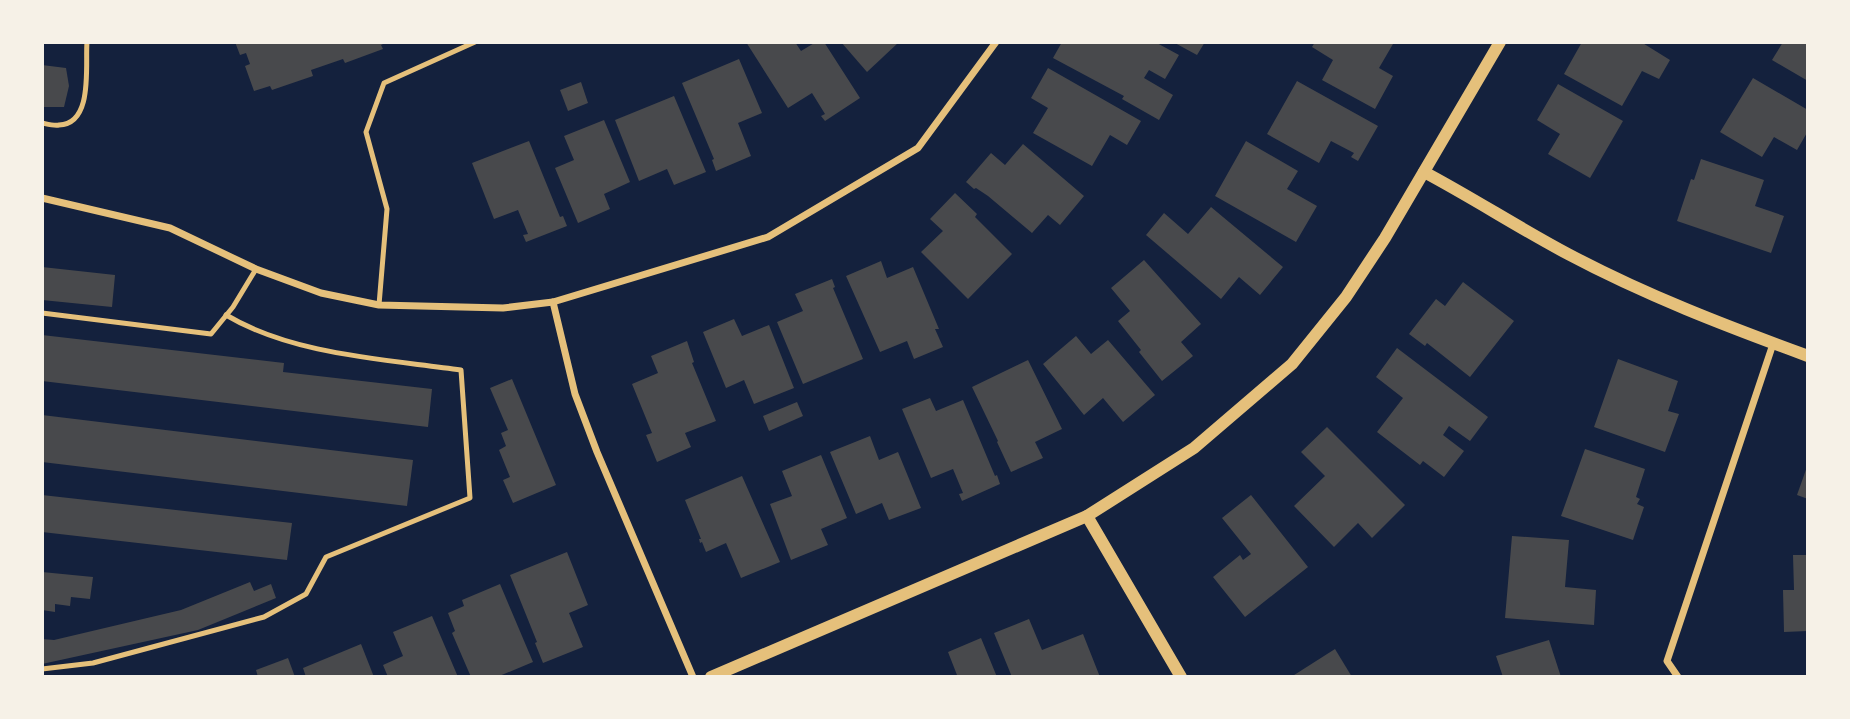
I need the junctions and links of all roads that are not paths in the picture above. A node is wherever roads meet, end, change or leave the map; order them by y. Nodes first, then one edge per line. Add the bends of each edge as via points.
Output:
1 (87, 42) edge
2 (475, 42) edge
3 (996, 42) edge
4 (1500, 42) edge
5 (42, 123) edge
6 (1424, 172) junction
7 (42, 198) edge
8 (256, 269) junction
9 (554, 302) junction
10 (379, 305) junction
11 (42, 313) edge
12 (226, 315) junction
13 (1773, 344) junction
14 (1808, 356) edge
15 (1087, 516) junction
16 (42, 670) edge
17 (693, 677) edge
18 (711, 677) edge
19 (1181, 677) edge
20 (1678, 677) edge

1 - 5 lane via 85,97 75,117 62,126
2 - 10 lane via 384,83 366,132 387,209
3 - 9 street via 918,148 768,237
4 - 6 street
6 - 13 street via 1566,253 1659,299
6 - 15 street via 1346,297 1292,364 1194,448
7 - 8 street via 170,228
8 - 10 street via 320,293
8 - 12 lane
9 - 10 street via 503,308
9 - 17 street via 575,394
11 - 12 lane via 211,334
12 - 16 lane via 296,345 461,370 470,498 326,556 306,594 264,617 93,663
13 - 14 street
13 - 20 street via 1667,661
15 - 18 street
15 - 19 street

